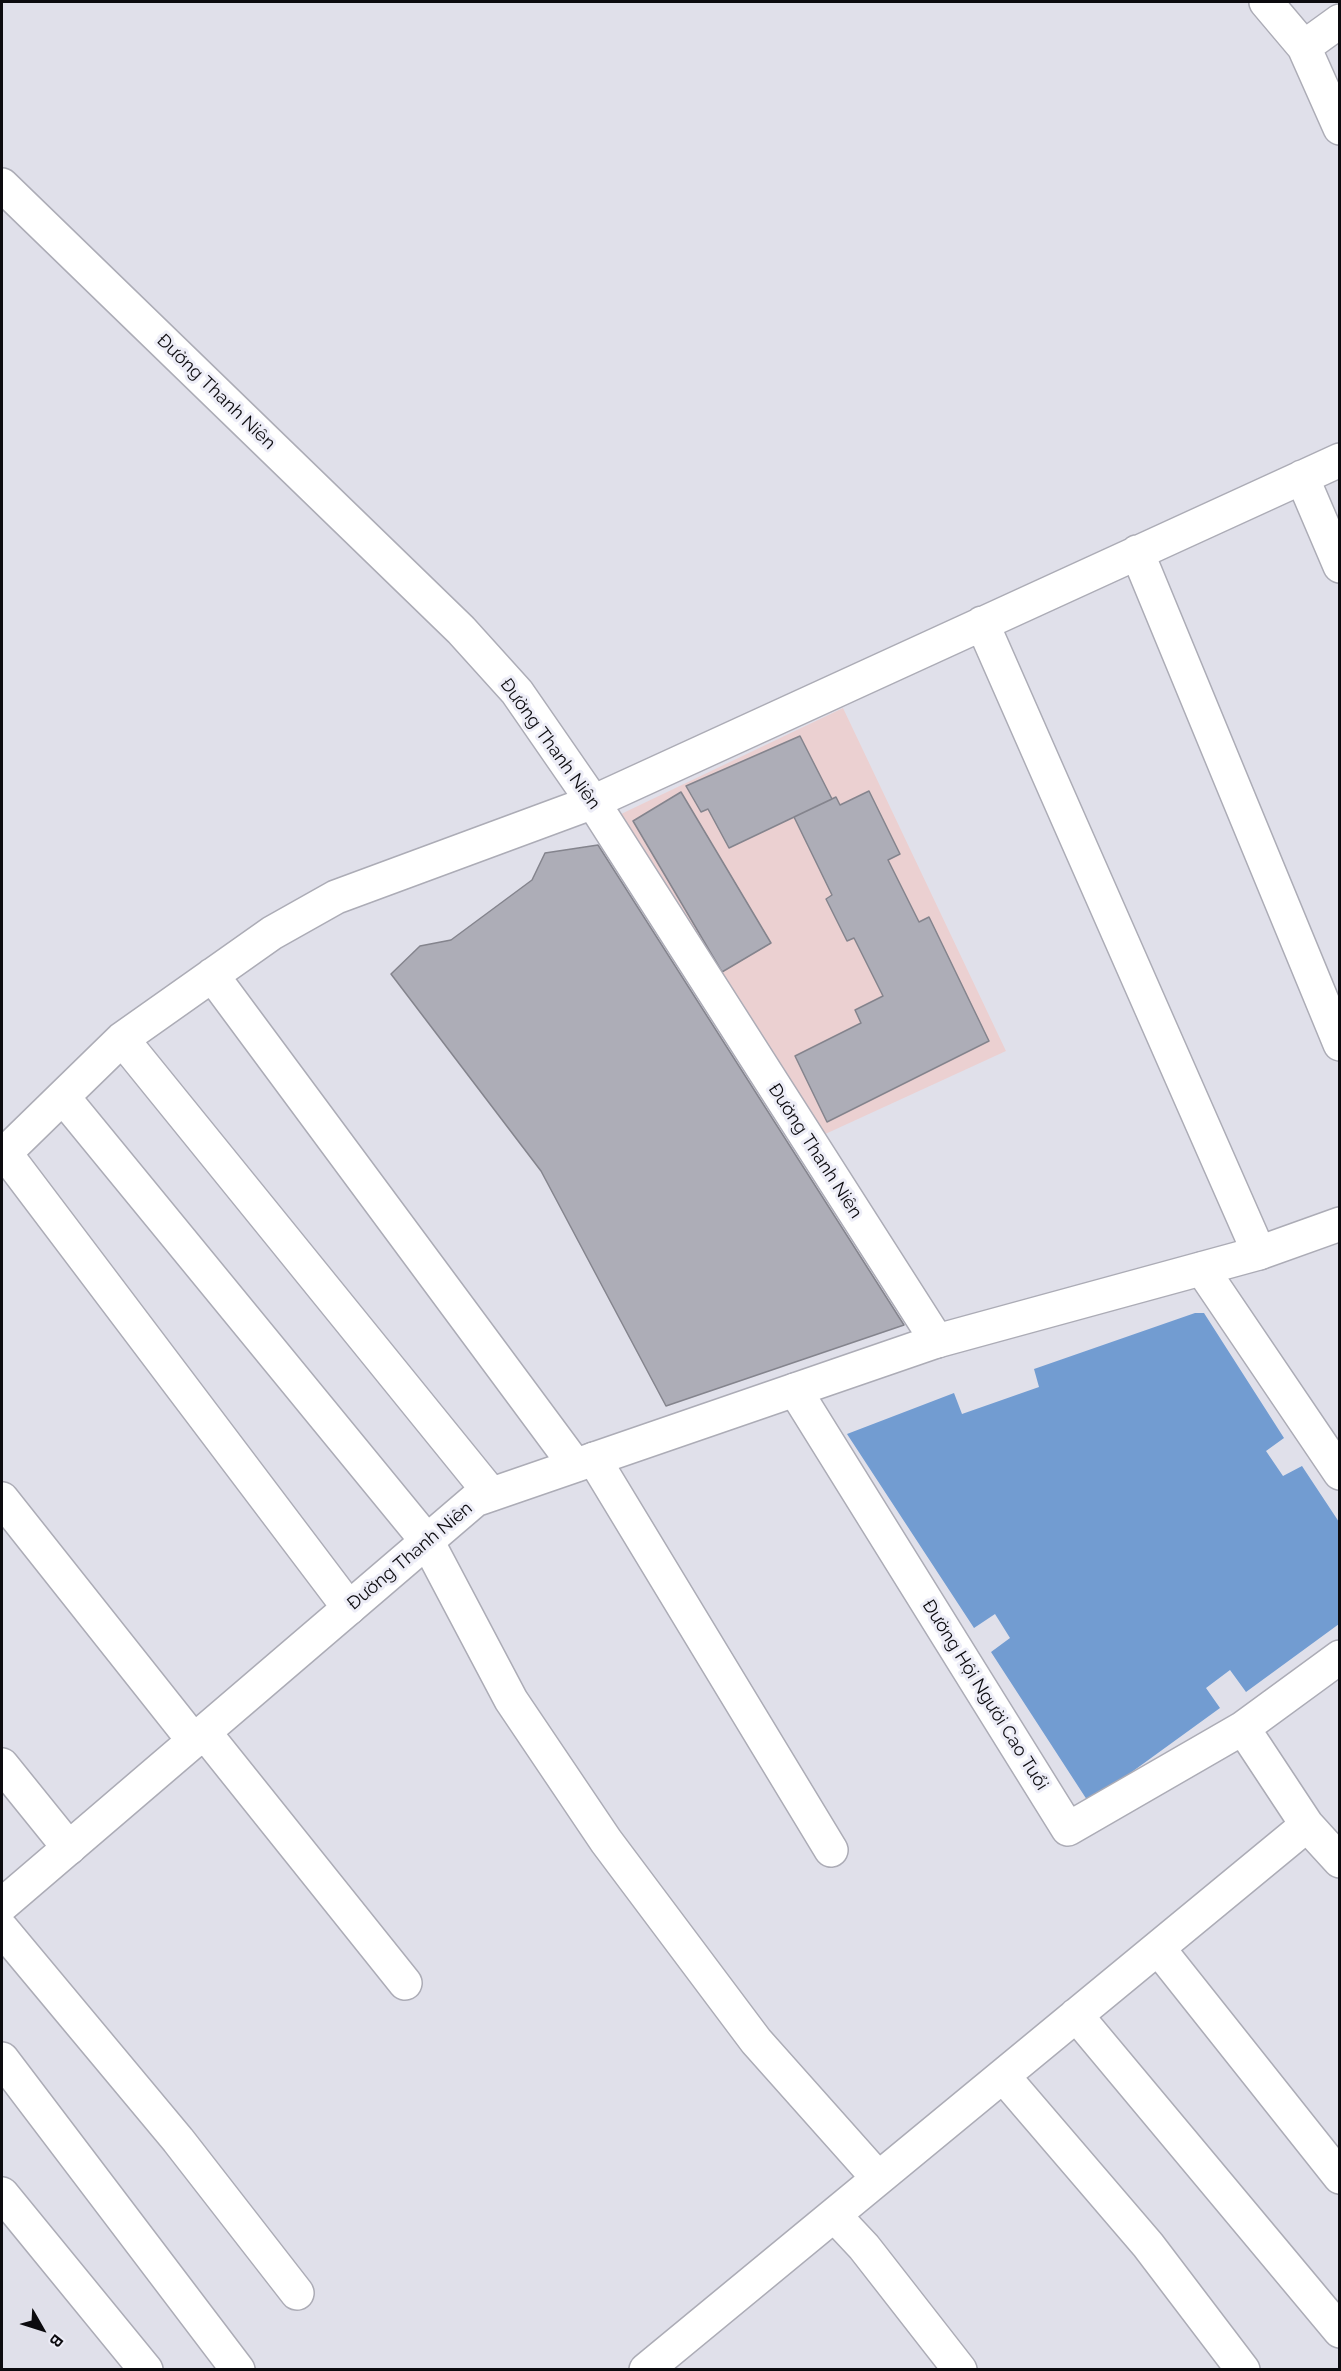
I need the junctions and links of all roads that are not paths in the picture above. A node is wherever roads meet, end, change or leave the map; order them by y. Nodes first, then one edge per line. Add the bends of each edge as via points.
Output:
1 (1266, 2) edge
2 (1340, 21) edge
3 (1304, 47) junction
4 (1340, 128) edge
5 (2, 185) edge
6 (1340, 460) edge
7 (1302, 477) junction
8 (1137, 552) junction
9 (1340, 566) edge
10 (982, 623) junction
11 (593, 802) junction
12 (212, 975) junction
13 (122, 1039) junction
14 (1340, 1044) edge
15 (63, 1096) junction
16 (3, 1154) edge
17 (1340, 1224) edge
18 (1259, 1254) junction
19 (1202, 1269) junction
20 (937, 1341) junction
21 (795, 1390) junction
22 (584, 1462) junction
23 (1340, 1473) edge
24 (491, 1494) junction
25 (2, 1499) edge
26 (427, 1541) junction
27 (349, 1608) junction
28 (1340, 1657) edge
29 (1243, 1728) junction
30 (199, 1736) junction
31 (2, 1765) edge
32 (1307, 1825) junction
33 (69, 1848) junction
34 (831, 1850) dead end
35 (1340, 1861) edge
36 (2, 1905) edge
37 (2, 1929) edge
38 (1158, 1948) junction
39 (405, 1983) dead end
40 (1076, 2015) junction
41 (2, 2059) edge
42 (1003, 2076) junction
43 (1340, 2177) edge
44 (878, 2178) junction
45 (2, 2194) edge
46 (834, 2215) junction
47 (297, 2293) dead end
48 (1340, 2331) edge
49 (146, 2370) edge
50 (238, 2370) edge
51 (646, 2370) edge
52 (960, 2370) edge
53 (1243, 2370) edge

1 - 3 street
2 - 3 street
3 - 4 street
5 - 11 street, Đường Thanh Niên via 461,630 517,692
6 - 7 street
7 - 8 street
7 - 9 street
8 - 10 street
8 - 14 street
10 - 11 street
10 - 18 street
11 - 12 street via 336,897 272,933
11 - 20 street, Đường Thanh Niên
12 - 13 street
12 - 22 street
13 - 15 street
13 - 24 street
15 - 16 street
15 - 26 street
16 - 27 street
17 - 18 street, Đường Thanh Niên
18 - 19 street, Đường Thanh Niên
19 - 20 street, Đường Thanh Niên
19 - 23 street
20 - 21 street, Đường Thanh Niên
21 - 22 street, Đường Thanh Niên
21 - 29 street, Đường Hội Người Cao Tuổi via 1068,1829
22 - 24 street, Đường Thanh Niên
22 - 34 street
24 - 26 street, Đường Thanh Niên via 475,1500
25 - 30 street
26 - 27 street, Đường Thanh Niên
26 - 44 street via 511,1700 606,1841 756,2041
27 - 30 street, Đường Thanh Niên
28 - 29 street
29 - 32 street
30 - 33 street, Đường Thanh Niên
30 - 39 street
31 - 33 street
32 - 35 street
32 - 38 street
33 - 36 street, Đường Thanh Niên
37 - 47 street via 178,2140
38 - 40 street
38 - 43 street
40 - 42 street
40 - 48 street
41 - 50 street
42 - 44 street
42 - 53 street via 1148,2245
44 - 46 street
45 - 49 street
46 - 51 street
46 - 52 street via 864,2247

